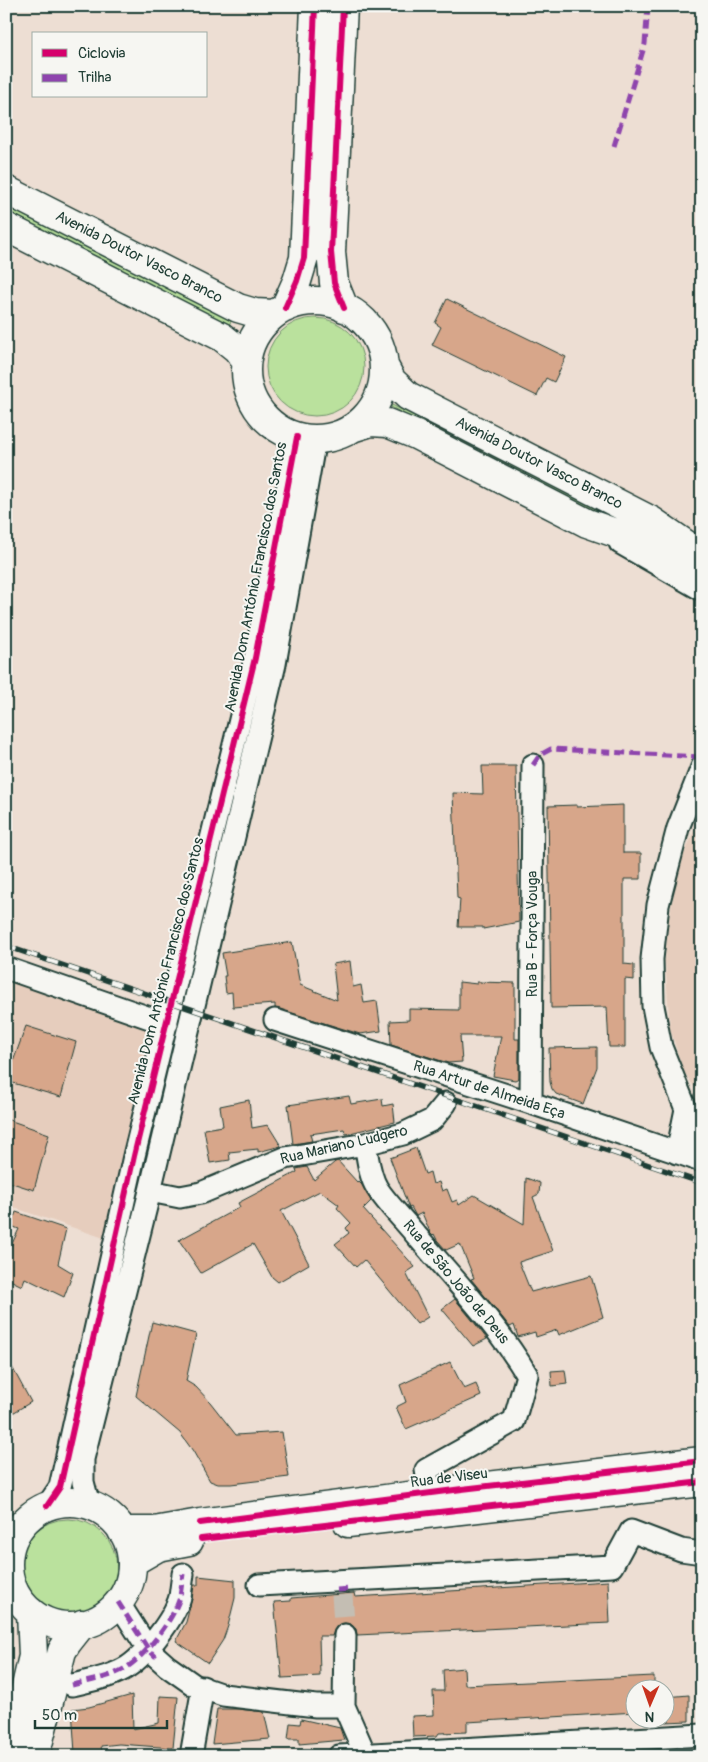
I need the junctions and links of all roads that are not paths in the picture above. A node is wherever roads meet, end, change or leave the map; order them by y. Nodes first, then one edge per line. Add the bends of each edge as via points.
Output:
1 (315, 6) edge
2 (343, 6) edge
3 (6, 190) edge
4 (6, 227) edge
5 (344, 308) junction
6 (280, 311) junction
7 (246, 360) junction
8 (384, 366) junction
9 (352, 428) junction
10 (306, 438) junction
11 (652, 521) junction
12 (587, 523) junction
13 (702, 544) edge
14 (702, 555) edge
15 (702, 571) edge
16 (702, 590) edge
17 (533, 765) dead end
18 (702, 767) edge
19 (6, 968) edge
20 (275, 1020) dead end
21 (167, 1024) junction
22 (531, 1103) junction
23 (446, 1104) dead end
24 (696, 1118) edge
25 (365, 1144) junction
26 (691, 1158) edge
27 (150, 1191) junction
28 (702, 1461) edge
29 (702, 1482) edge
30 (430, 1493) junction
31 (89, 1505) junction
32 (47, 1506) junction
33 (122, 1531) junction
34 (9, 1545) edge
35 (702, 1553) edge
36 (132, 1562) junction
37 (183, 1574) dead end
38 (259, 1585) dead end
39 (18, 1600) edge
40 (118, 1602) junction
41 (82, 1624) junction
42 (345, 1635) tunnel mouth
43 (148, 1649) junction
44 (72, 1685) dead end
45 (203, 1688) junction
46 (344, 1706) junction
47 (702, 1735) edge
48 (366, 1754) junction
49 (418, 1754) edge
50 (10, 1756) edge
51 (35, 1756) edge
52 (191, 1756) edge
53 (339, 1756) edge

1 - 6 main road via 304,258 297,281
2 - 5 main road via 331,252 334,283
3 - 6 main road, Avenida Doutor Vasco Branco via 238,308 255,313
4 - 7 main road via 222,337
5 - 6 main road via 315,301
5 - 8 main road via 360,318 372,332
6 - 7 main road via 261,327 251,342
7 - 10 main road via 249,394 257,408 281,431
8 - 9 main road via 383,384 376,401 366,417
8 - 11 main road, Avenida Doutor Vasco Branco via 392,381 408,396
9 - 10 main road via 334,436
9 - 12 main road, Avenida Doutor Vasco Branco via 371,422 387,424 416,435
10 - 21 street, Avenida Dom António Francisco dos Santos
10 - 27 street via 276,664
11 - 13 street
11 - 14 main road, Avenida Doutor Vasco Branco
12 - 15 main road, Avenida Doutor Vasco Branco via 655,547
12 - 16 street, Avenida Doutor Vasco Branco
17 - 22 street, Rua B - Força Vouga
18 - 24 street via 678,828 658,906 652,959 653,1006 660,1047
19 - 21 street
20 - 22 street, Rua Artur de Almeida Eça
21 - 32 street, Avenida Dom António Francisco dos Santos via 60,1487
22 - 26 street, Rua Artur de Almeida Eça
23 - 25 street, Rua Mariano Ludgero via 425,1124 403,1134
24 - 26 street
25 - 27 street, Rua Mariano Ludgero via 285,1158 201,1193 180,1197
25 - 30 street, Rua de São João de Deus via 376,1187 495,1326 527,1375 514,1421 426,1470
27 - 31 street via 83,1459 83,1482
28 - 30 main road, Rua de Viseu
29 - 36 main road via 201,1539 158,1547
30 - 33 main road, Rua de Viseu via 154,1531
31 - 32 main road via 68,1502
31 - 33 main road via 108,1515
32 - 34 main road via 28,1517
33 - 36 main road
34 - 39 main road via 10,1581
35 - 38 street via 681,1550 631,1530 612,1566 342,1587
36 - 40 main road via 128,1583
37 - 43 street via 179,1598 169,1622
39 - 41 main road via 45,1620 60,1625
39 - 50 main road via 33,1656
40 - 41 main road via 102,1616
40 - 43 street
41 - 51 main road via 62,1652
42 - 46 street
43 - 44 street via 124,1669
43 - 45 street via 166,1666
45 - 46 street via 223,1695 316,1706
45 - 52 street
46 - 48 street
47 - 49 street
48 - 49 street
48 - 53 street

